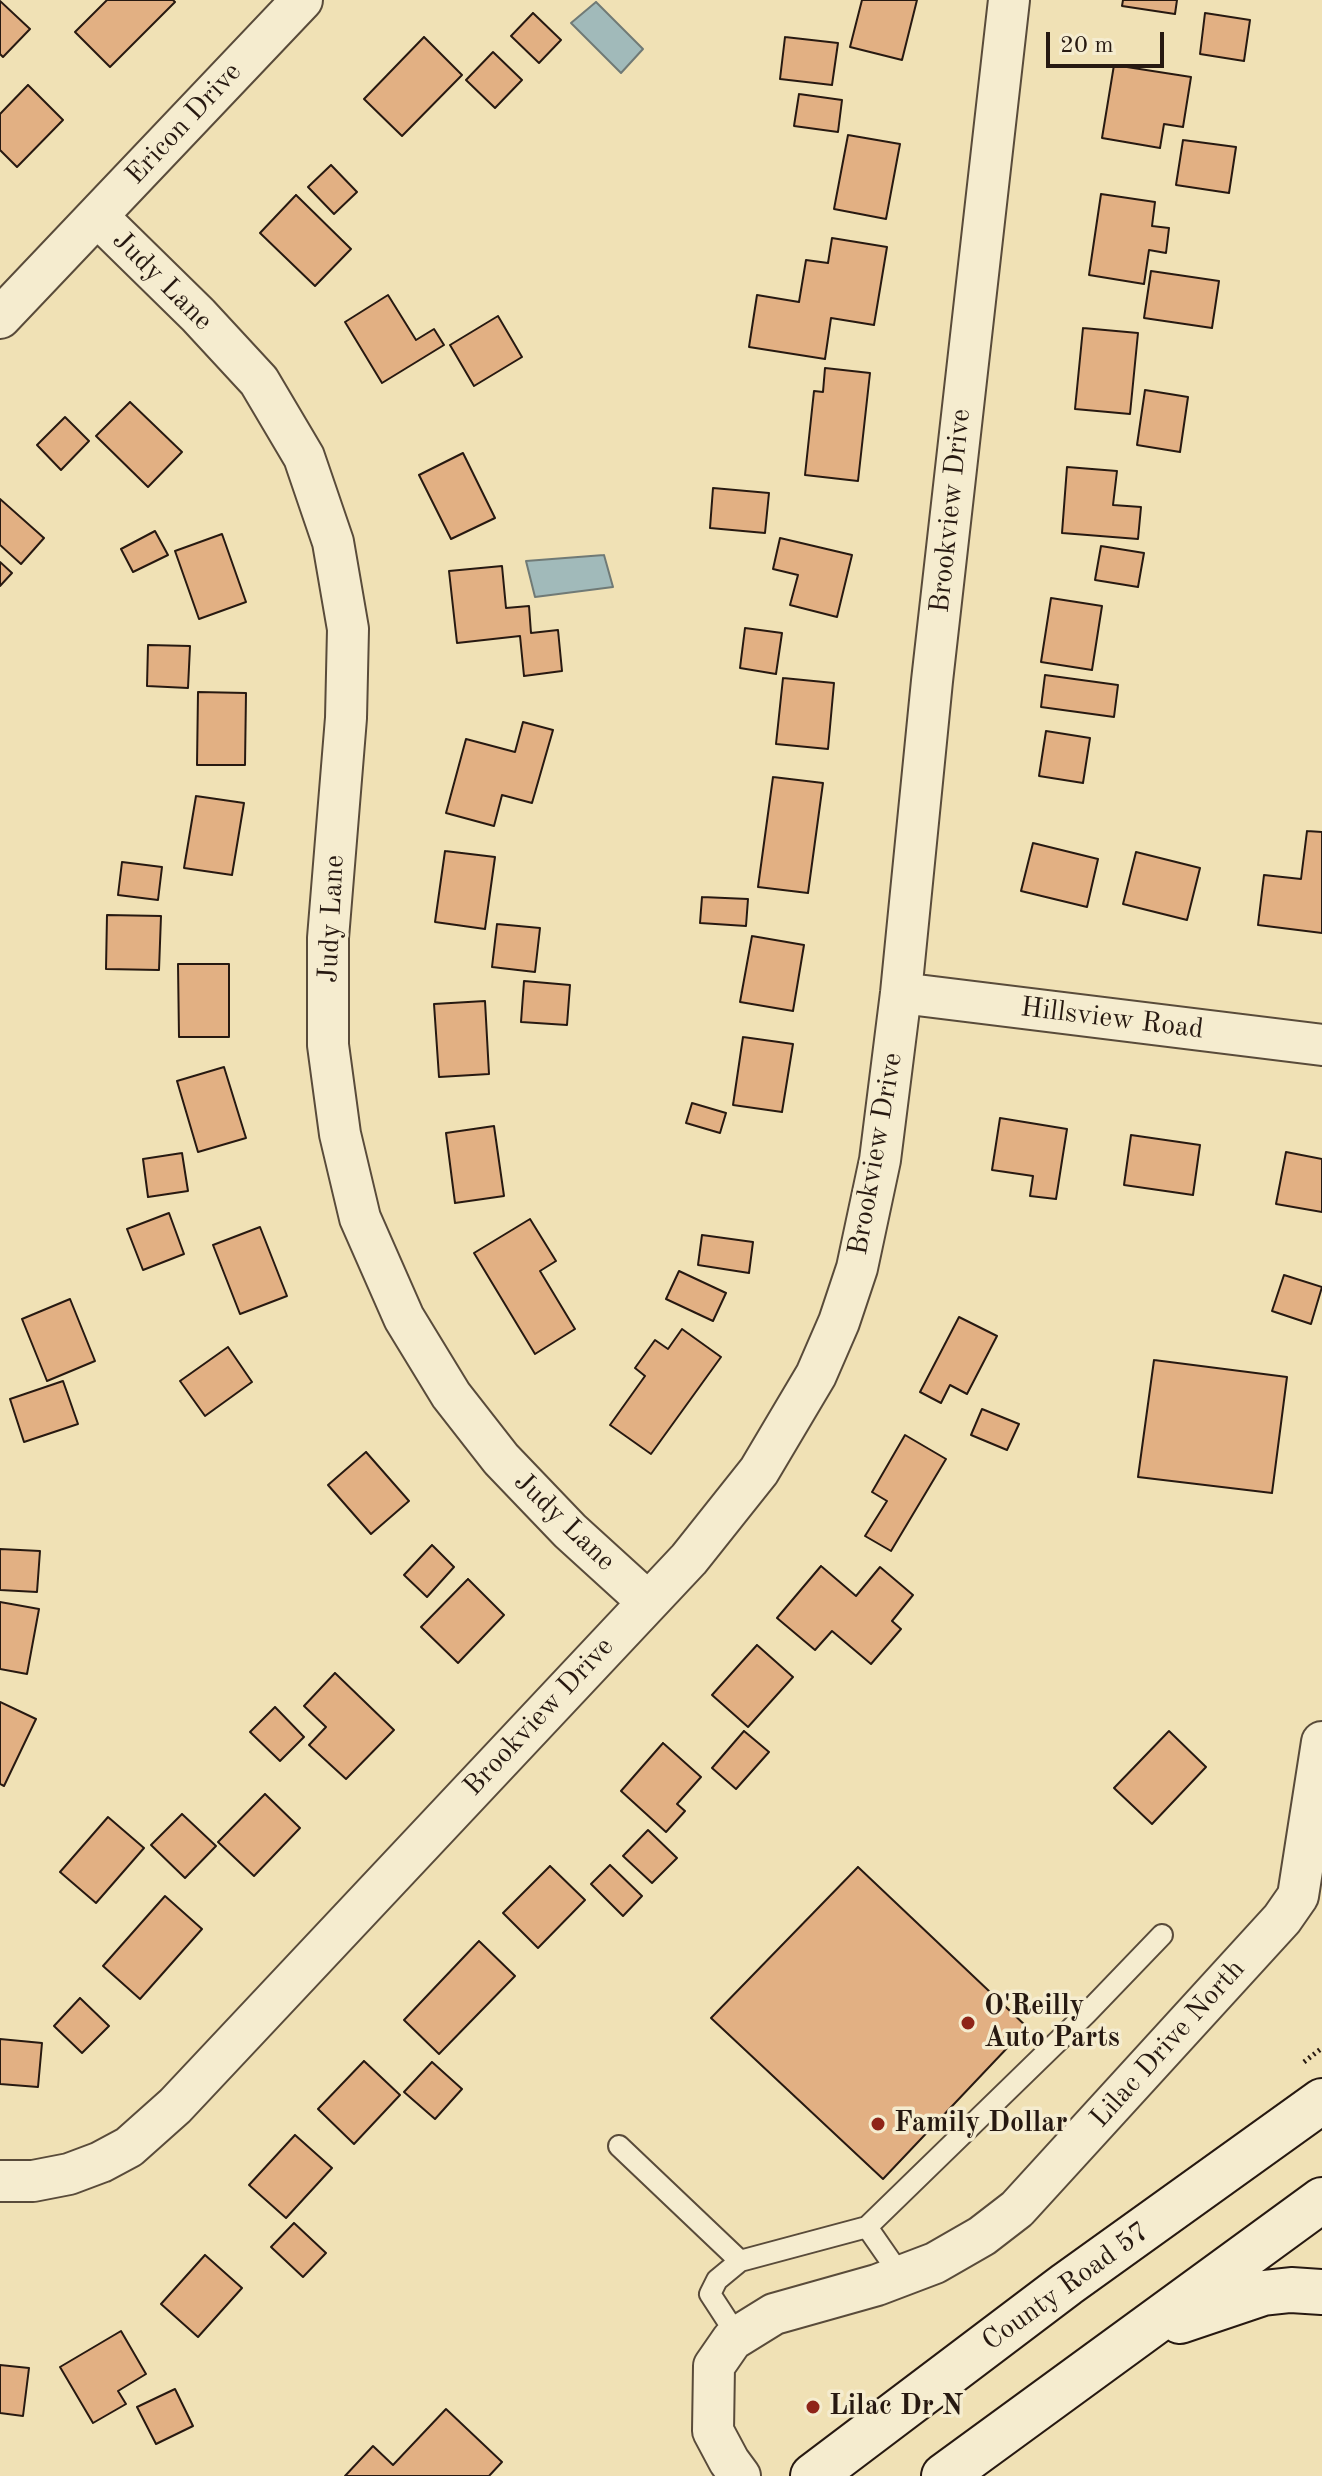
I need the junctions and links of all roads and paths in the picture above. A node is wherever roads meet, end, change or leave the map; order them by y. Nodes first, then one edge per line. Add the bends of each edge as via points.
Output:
1 (302, 0) edge
2 (1009, 0) edge
3 (97, 216) junction
4 (0, 318) edge
5 (901, 993) junction
6 (1322, 1045) edge
7 (648, 1602) junction
8 (1322, 1742) edge
9 (1162, 1935) dead end
10 (1322, 2101) edge
11 (619, 2146) dead end
12 (0, 2181) edge
13 (1322, 2200) edge
14 (867, 2227) junction
15 (740, 2261) junction
16 (901, 2276) junction
17 (1322, 2292) edge
18 (738, 2337) junction
19 (1133, 2338) junction
20 (740, 2476) edge
21 (813, 2476) edge
22 (944, 2476) edge

1 - 3 street, Ericon Drive
2 - 5 street, Brookview Drive
3 - 4 street, Ericon Drive
3 - 7 street, Judy Lane via 259,381 304,457 333,542 348,629 328,938 328,1045 340,1134 360,1218 404,1318 451,1395 501,1459
5 - 6 street, Hillsview Road
5 - 7 street, Brookview Drive via 880,1160 857,1268 839,1322 816,1375 759,1471
7 - 12 street, Brookview Drive via 152,2129 129,2147 69,2174
8 - 16 street, Lilac Drive North via 1298,1896 1282,1919 1017,2209 982,2236
9 - 14 lane
10 - 21 street, County Road 57
11 - 15 lane
13 - 19 street
14 - 15 lane
14 - 16 lane
15 - 18 lane via 717,2280 710,2294
16 - 18 street, Lilac Drive North via 774,2314
17 - 19 street via 1263,2293
18 - 20 street, Lilac Drive North via 714,2366 712,2397 713,2431
19 - 22 street

